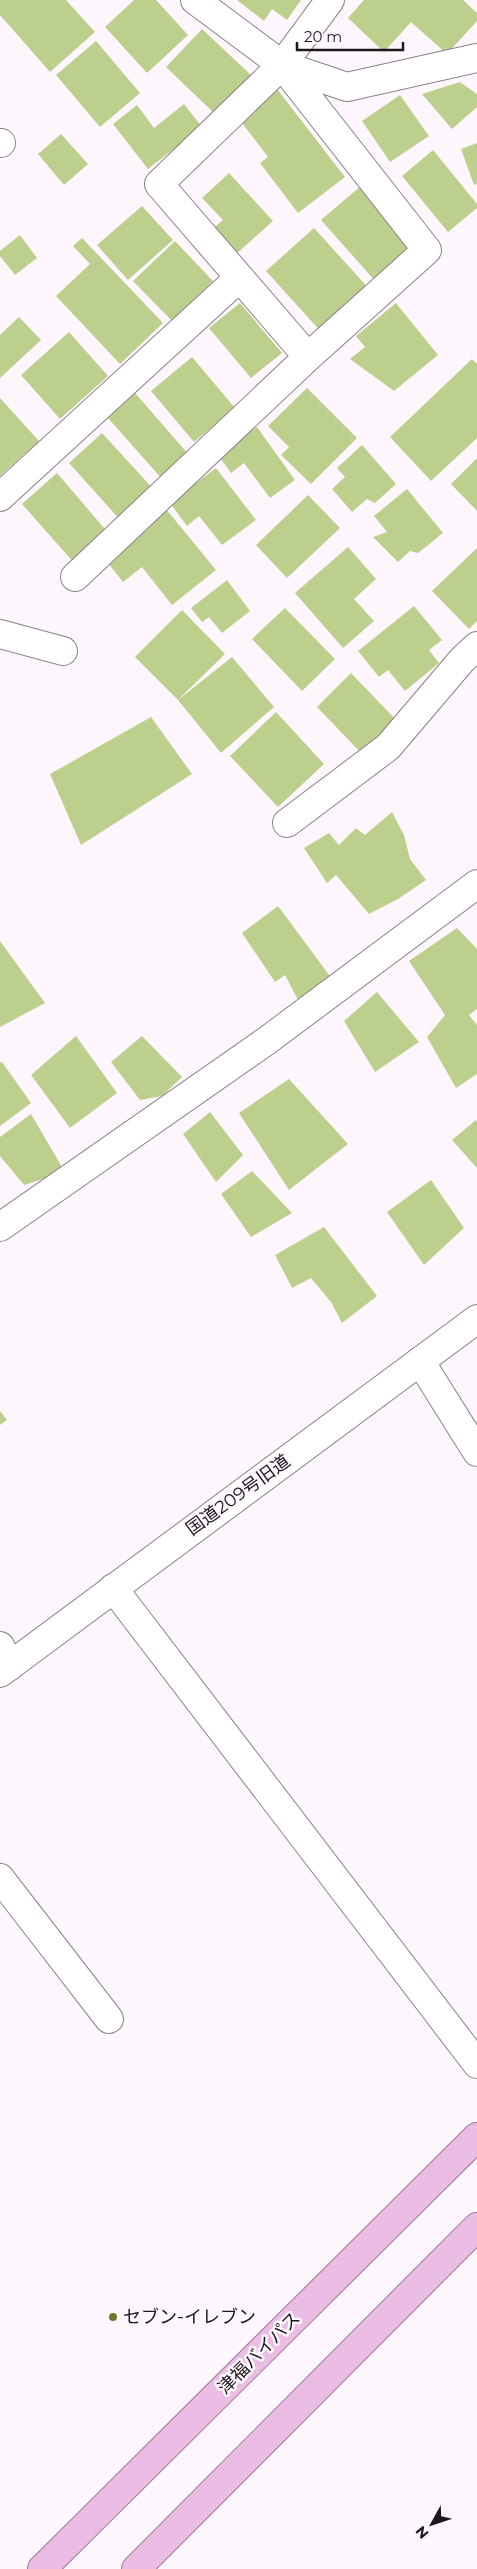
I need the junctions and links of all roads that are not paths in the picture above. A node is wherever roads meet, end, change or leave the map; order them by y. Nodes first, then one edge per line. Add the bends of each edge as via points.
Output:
1 (195, 0) edge
2 (330, 0) edge
3 (477, 58) edge
4 (282, 65) junction
5 (240, 278) junction
6 (308, 357) junction
7 (0, 497) edge
8 (75, 578) dead end
9 (0, 634) edge
10 (477, 646) edge
11 (63, 651) dead end
12 (287, 823) dead end
13 (477, 884) edge
14 (0, 1227) edge
15 (477, 1318) edge
16 (420, 1361) junction
17 (477, 1452) edge
18 (113, 1588) junction
19 (4, 1662) edge
20 (0, 1878) edge
21 (109, 2019) dead end
22 (477, 2064) edge
23 (477, 2137) edge
24 (477, 2226) edge
25 (42, 2569) edge
26 (136, 2569) edge

1 - 4 street
2 - 4 street
3 - 4 street via 347,86
4 - 5 street via 159,184
4 - 6 street via 428,250
5 - 6 street
5 - 7 street
6 - 8 street
9 - 11 street
10 - 12 street via 388,747
13 - 14 street via 265,1042
15 - 16 street, 国道209号旧道
16 - 17 street
16 - 18 street, 国道209号旧道
18 - 19 street, 国道209号旧道
18 - 22 street
20 - 21 street
23 - 25 highway, 津福バイパス
24 - 26 highway

